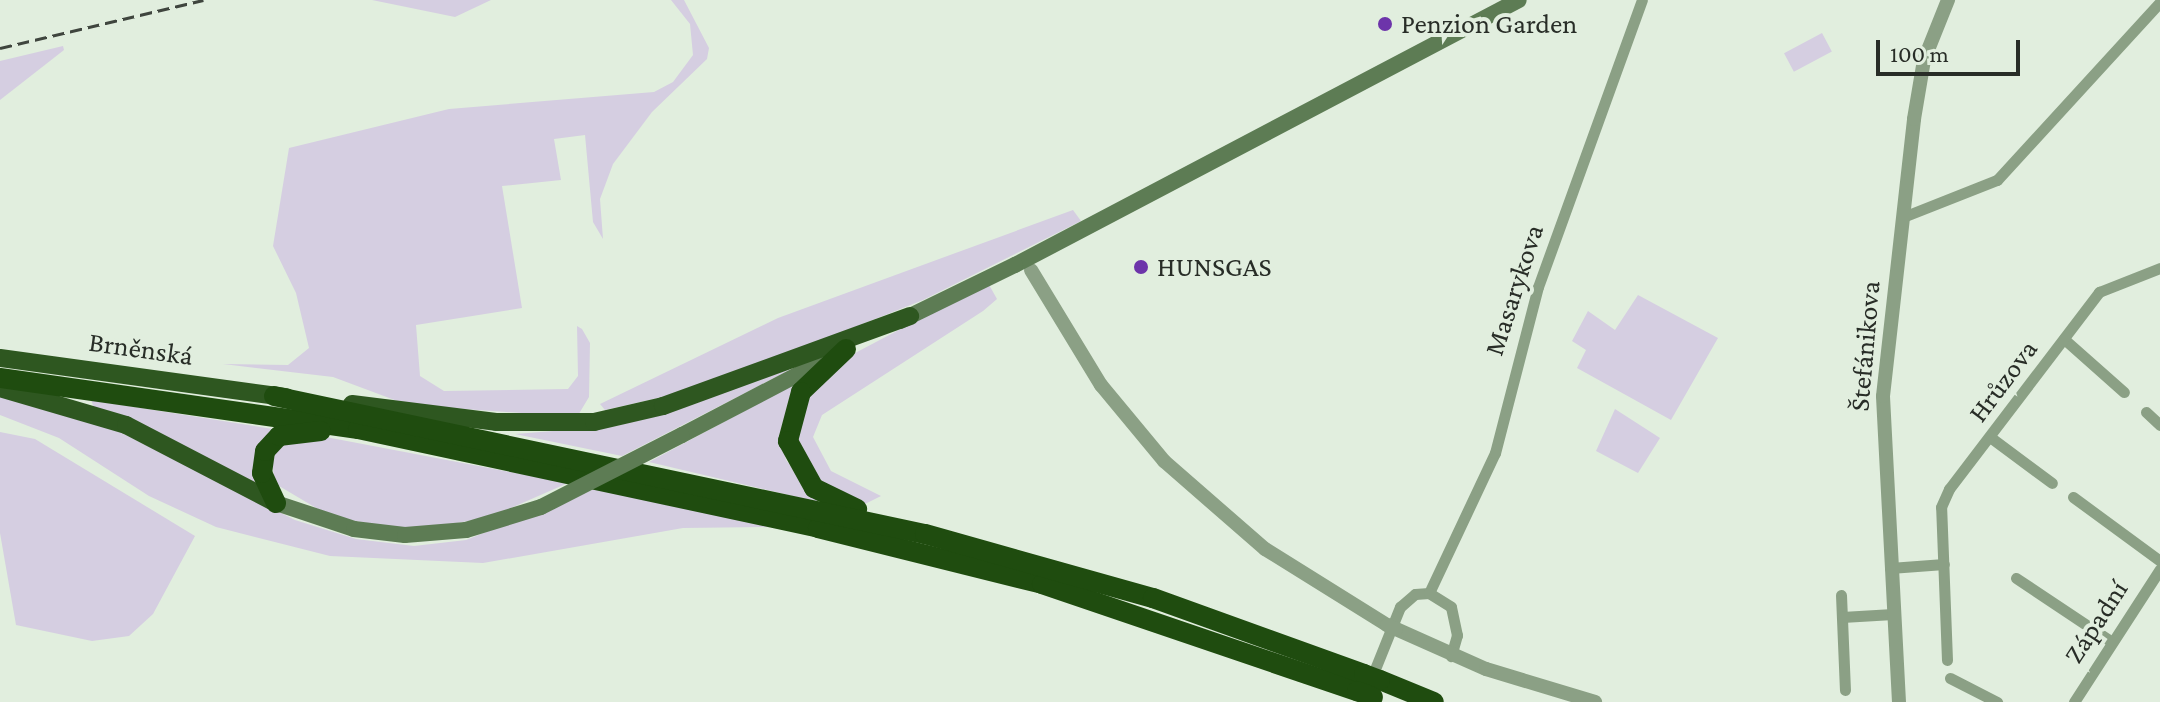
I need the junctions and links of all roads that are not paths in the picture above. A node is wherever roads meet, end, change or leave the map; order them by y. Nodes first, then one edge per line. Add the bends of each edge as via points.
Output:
1 (1519, 0) edge
2 (1642, 0) edge
3 (1948, 0) edge
4 (2160, 1) edge
5 (1903, 217) junction
6 (1025, 264) junction
7 (2160, 268) edge
8 (910, 316) junction
9 (2064, 339) junction
10 (846, 349) junction
11 (0, 358) edge
12 (0, 378) edge
13 (0, 388) edge
14 (2124, 392) dead end
15 (274, 396) junction
16 (2146, 412) dead end
17 (2160, 425) edge
18 (358, 429) junction
19 (1990, 437) junction
20 (2052, 483) dead end
21 (2073, 497) dead end
22 (276, 503) junction
23 (925, 534) junction
24 (2160, 561) edge
25 (1944, 564) junction
26 (1890, 568) junction
27 (2160, 569) edge
28 (2016, 578) dead end
29 (1429, 593) junction
30 (1841, 595) dead end
31 (1893, 614) junction
32 (1842, 617) junction
33 (2109, 640) junction
34 (1451, 656) junction
35 (1947, 660) dead end
36 (1950, 678) dead end
37 (1845, 690) dead end
38 (1370, 691) edge
39 (1434, 702) edge
40 (1595, 702) edge
41 (1899, 702) edge
42 (1997, 702) edge
43 (2074, 702) edge

1 - 6 main road
2 - 29 street, Masarykova via 1538,287 1495,453
3 - 5 street, Štefánikova via 1924,60
4 - 5 street via 1997,180
5 - 26 street, Štefánikova via 1883,396
6 - 8 main road
6 - 34 street via 1101,385 1164,461 1265,549 1392,627
7 - 9 street, Hrůzova via 2099,292
8 - 10 main road
8 - 15 highway, Brněnská via 663,406 594,422 496,422
9 - 14 street
9 - 19 street, Hrůzova
10 - 22 main road, bridge via 541,507 466,530 405,535 354,529
10 - 23 highway via 794,405 788,429 793,460 826,495
11 - 15 highway, Brněnská
12 - 18 highway
13 - 22 highway via 126,425
15 - 23 highway
16 - 17 street
18 - 22 highway via 288,433 270,443 261,465
18 - 38 highway via 937,556 1147,616
19 - 20 street
19 - 25 street, Hrůzova via 1941,507
21 - 24 street
23 - 38 highway via 1153,598
25 - 26 street
25 - 35 street, Hrůzova
26 - 31 street, Štefánikova
27 - 33 street, Západní
28 - 33 street
29 - 34 street via 1442,598 1456,619
29 - 38 street via 1400,607
30 - 32 street
31 - 32 street
31 - 41 street, Štefánikova
32 - 37 street
33 - 43 street, Západní
34 - 40 street
36 - 42 street
38 - 39 highway

